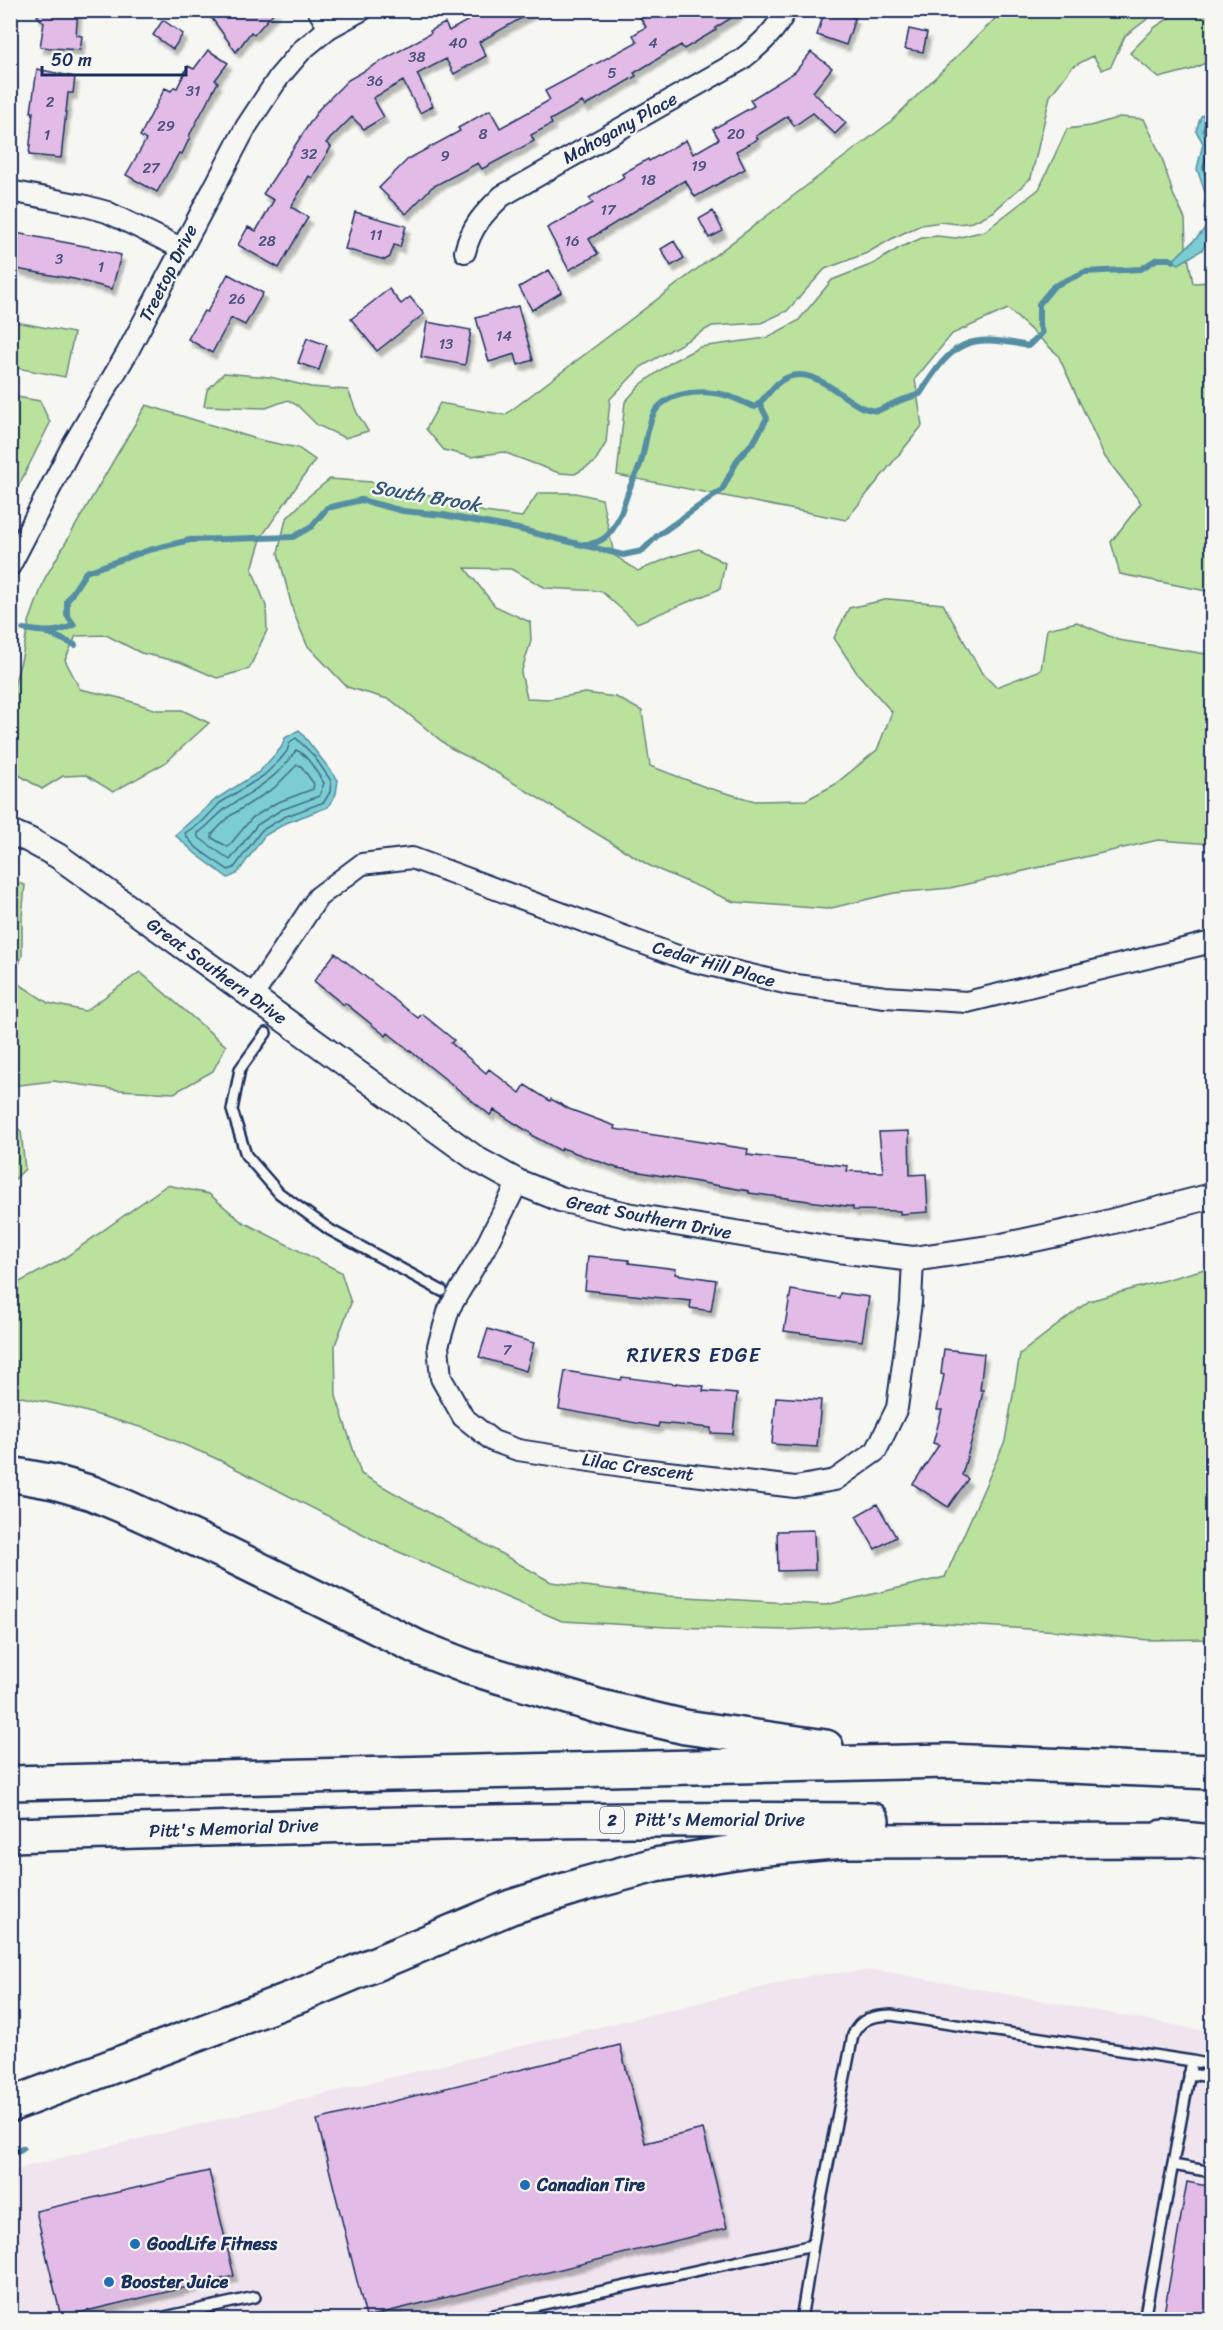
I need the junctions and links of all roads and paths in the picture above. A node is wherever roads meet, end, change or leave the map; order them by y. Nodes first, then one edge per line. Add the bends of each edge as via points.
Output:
1 (318, 10) edge
2 (362, 10) edge
3 (786, 10) edge
4 (329, 28) junction
5 (10, 191) edge
6 (181, 249) junction
7 (465, 252) dead end
8 (10, 566) edge
9 (10, 832) edge
10 (1212, 942) edge
11 (252, 997) junction
12 (266, 1033) dead end
13 (518, 1182) junction
14 (1212, 1196) edge
15 (914, 1259) junction
16 (442, 1291) dead end
17 (10, 1474) edge
18 (947, 1761) junction
19 (1212, 1772) edge
20 (10, 1783) edge
21 (10, 1835) edge
22 (1199, 1841) edge
23 (1192, 2061) junction
24 (1212, 2065) edge
25 (1189, 2073) junction
26 (1212, 2077) edge
27 (10, 2105) edge
28 (1173, 2164) junction
29 (1212, 2172) edge
30 (813, 2245) junction
31 (255, 2297) dead end
32 (151, 2319) edge
33 (471, 2319) edge
34 (801, 2319) edge
35 (1144, 2319) edge

1 - 4 street
2 - 4 street, Treetop Drive
3 - 7 street, Mahogany Place via 773,31 741,60 502,196 480,217
4 - 6 street, Treetop Drive via 302,50 279,77 246,127
5 - 6 street via 107,212
6 - 8 street, Treetop Drive
9 - 11 street, Great Southern Drive via 58,856
10 - 11 street, Cedar Hill Place via 967,1002 885,997 789,984 688,960 412,858 362,864 318,897
11 - 13 street, Great Southern Drive via 478,1160
12 - 16 lane via 240,1069 232,1110 246,1155 279,1193 330,1230
13 - 15 street, Great Southern Drive via 560,1199 627,1215
13 - 15 street, Lilac Crescent via 449,1310 438,1346 441,1378 463,1417 493,1441 518,1449 795,1487 835,1480 876,1451 897,1408
14 - 15 street, Great Southern Drive via 1013,1244
17 - 18 highway via 54,1482 119,1504 419,1648 522,1685 685,1727
18 - 19 highway
18 - 20 highway
21 - 22 highway, Pitt's Memorial Drive / 2 via 467,1821 753,1819 1035,1826
22 - 27 highway via 843,1841 747,1850 655,1865 511,1907 301,1995
23 - 24 lane
23 - 25 lane
23 - 30 lane via 891,2015 873,2016 858,2024 853,2035
25 - 26 lane
25 - 28 lane
28 - 29 lane
28 - 35 lane
30 - 33 lane
30 - 34 lane
31 - 32 lane

